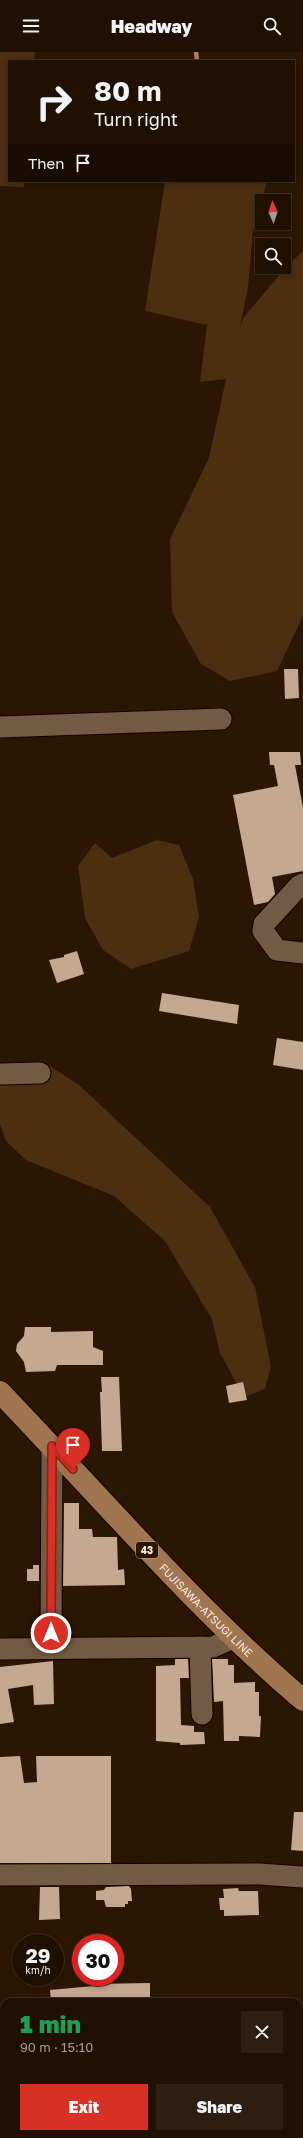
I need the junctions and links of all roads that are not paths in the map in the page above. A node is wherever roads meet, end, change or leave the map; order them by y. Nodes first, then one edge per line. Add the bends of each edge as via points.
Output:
1 (221, 719) dead end
2 (0, 727) edge
3 (303, 884) edge
4 (303, 953) edge
5 (40, 1073) dead end
6 (0, 1074) edge
7 (0, 1392) edge
8 (52, 1446) junction
9 (233, 1638) junction
10 (200, 1647) junction
11 (51, 1648) junction
12 (0, 1649) edge
13 (303, 1700) edge
14 (202, 1714) dead end
15 (0, 1875) edge
16 (303, 1877) edge

1 - 2 street
3 - 4 street via 298,886 264,924 263,931 277,950
5 - 6 street
7 - 8 main road, FUJISAWA-ATSUGI LINE / 43
8 - 9 main road, FUJISAWA-ATSUGI LINE / 43 via 171,1576
8 - 11 street
9 - 10 street via 213,1647
9 - 13 main road, FUJISAWA-ATSUGI LINE / 43
10 - 11 street
10 - 14 street
11 - 12 street
15 - 16 street via 245,1874

